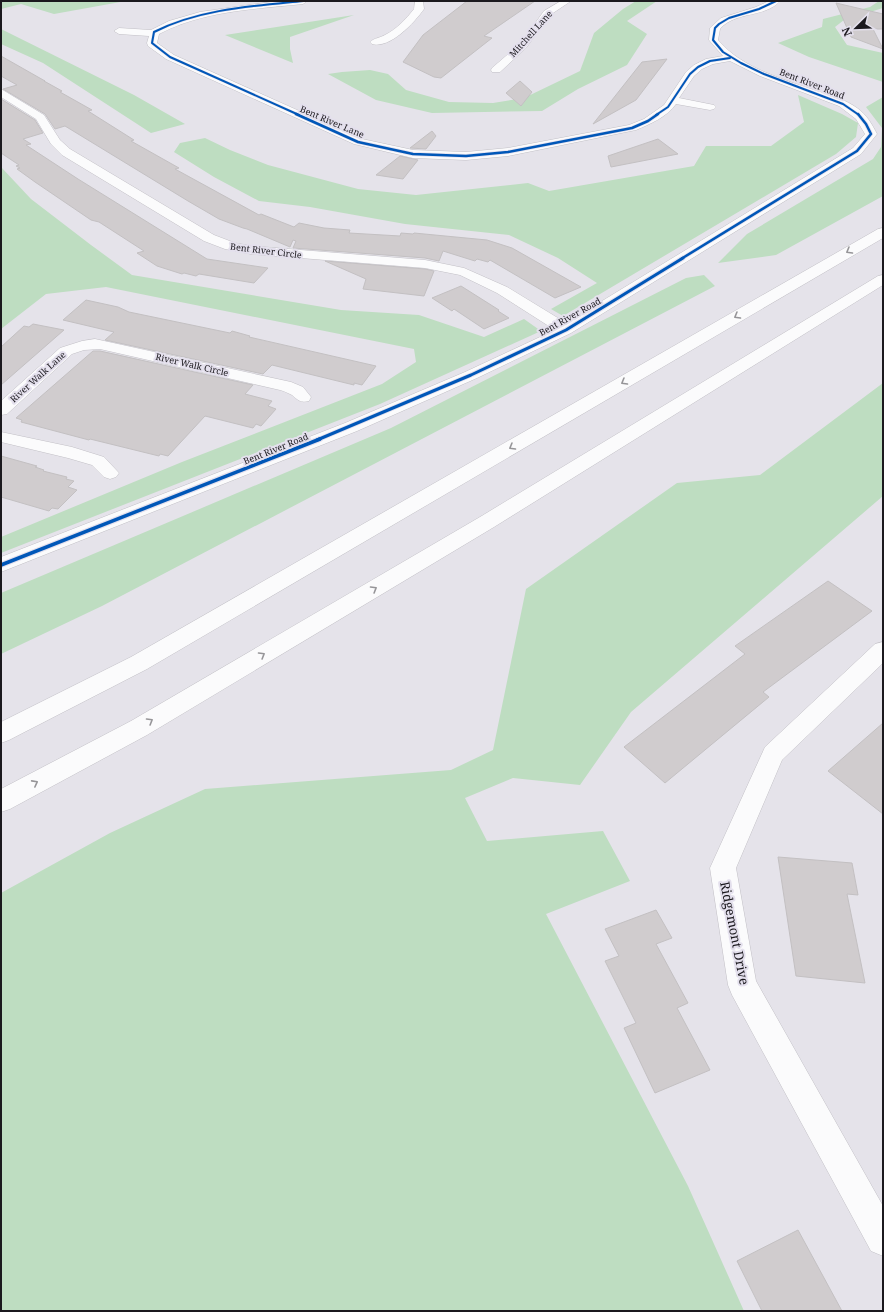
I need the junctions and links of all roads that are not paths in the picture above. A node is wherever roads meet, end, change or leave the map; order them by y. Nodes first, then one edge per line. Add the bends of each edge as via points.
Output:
1 (224, 1) edge
2 (303, 1) edge
3 (419, 1) edge
4 (567, 1) edge
5 (776, 1) edge
6 (231, 10) junction
7 (119, 31) dead end
8 (153, 33) junction
9 (375, 42) dead end
10 (730, 58) junction
11 (496, 70) dead end
12 (1, 92) edge
13 (673, 100) junction
14 (710, 107) dead end
15 (883, 232) edge
16 (883, 279) edge
17 (566, 330) junction
18 (77, 346) joint
19 (303, 397) dead end
20 (1, 410) edge
21 (1, 437) edge
22 (110, 473) dead end
23 (1, 565) edge
24 (883, 650) edge
25 (1, 733) edge
26 (1, 801) edge
27 (883, 1239) edge

1 - 6 main road
2 - 6 main road
3 - 9 main road via 419,9 397,33
4 - 11 main road, Mitchell Lane via 547,14 523,46
5 - 10 main road, Bent River Road via 730,18 715,28 713,39 720,50
6 - 8 main road via 183,18
7 - 8 main road
8 - 13 main road, Bent River Lane via 151,37 154,48 170,57 358,142 413,154 484,155 590,138 632,128 648,121 668,107
10 - 13 main road, Bent River Lane via 710,61 698,67 690,74
10 - 17 main road, Bent River Road via 843,104 865,120 871,134 857,151
12 - 17 main road, Bent River Circle via 40,116 55,142 66,152 202,235 222,244 258,251 443,267 464,272 489,283
13 - 14 main road
15 -> 25 main road via 139,663
26 -> 16 main road via 138,728 487,522
17 - 23 main road, Bent River Road via 351,427
18 - 19 main road, River Walk Circle via 100,344 277,384 297,391
18 - 20 main road, River Walk Lane via 66,351
21 - 22 main road via 98,461
24 - 27 main road, Ridgemont Drive via 773,754 723,868 742,985

